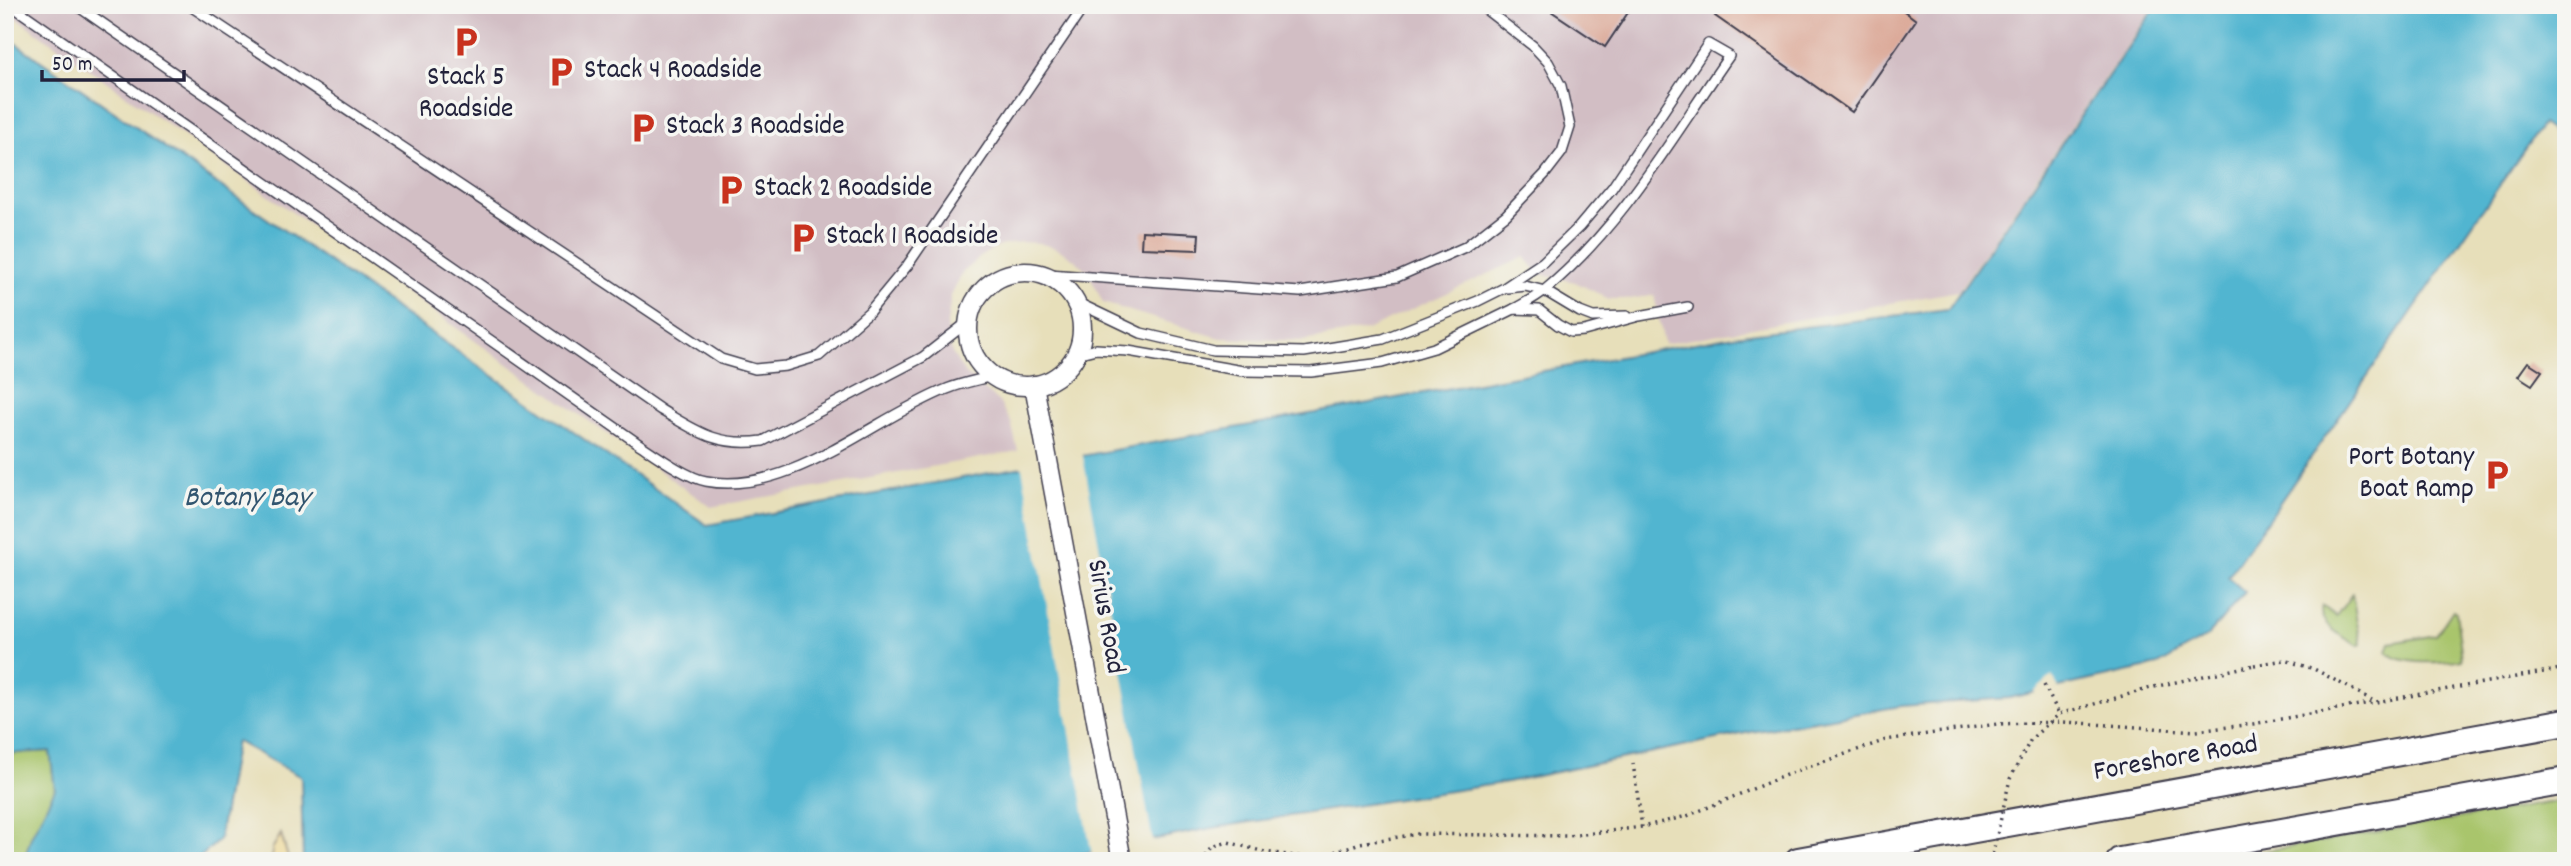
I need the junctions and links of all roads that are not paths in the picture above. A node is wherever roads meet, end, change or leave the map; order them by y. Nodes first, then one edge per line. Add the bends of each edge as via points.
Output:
1 (10, 5) edge
2 (76, 5) edge
3 (188, 5) edge
4 (1085, 5) edge
5 (1480, 5) edge
6 (1034, 273) junction
7 (1504, 288) junction
8 (1545, 291) junction
9 (1076, 302) junction
10 (1688, 307) dead end
11 (1514, 309) junction
12 (1639, 316) junction
13 (969, 321) junction
14 (1076, 354) junction
15 (993, 376) junction
16 (1034, 385) junction
17 (2566, 722) edge
18 (2566, 781) edge
19 (1122, 860) edge
20 (1798, 861) edge
21 (2120, 861) edge

1 - 15 lane via 636,442 704,481 749,483 783,474 947,389
2 - 13 lane via 661,410 720,440 739,444 763,441 923,357
3 - 4 lane via 721,359 755,369 819,356 869,312 907,266
5 - 6 lane via 1548,62 1561,86 1570,127 1562,152 1529,192 1465,247 1397,277 1300,292
6 - 9 street via 1051,278
6 - 13 street via 999,278 984,289
7 - 8 lane via 1525,286
7 - 8 lane via 1543,262 1612,188 1708,44 1728,57 1596,242
7 - 9 lane via 1383,339 1304,352 1213,350 1141,333
8 - 11 lane
8 - 12 lane via 1593,317
9 - 14 street via 1082,319
10 - 12 lane
11 - 12 lane via 1539,310 1571,331
11 - 14 lane via 1434,348 1382,363 1311,372 1243,371 1128,351 1096,349
13 - 15 street via 973,352
14 - 16 street via 1058,374
15 - 16 street via 1006,383
16 - 19 street, Sirius Road
17 - 20 main road, Foreshore Road
18 - 21 main road

